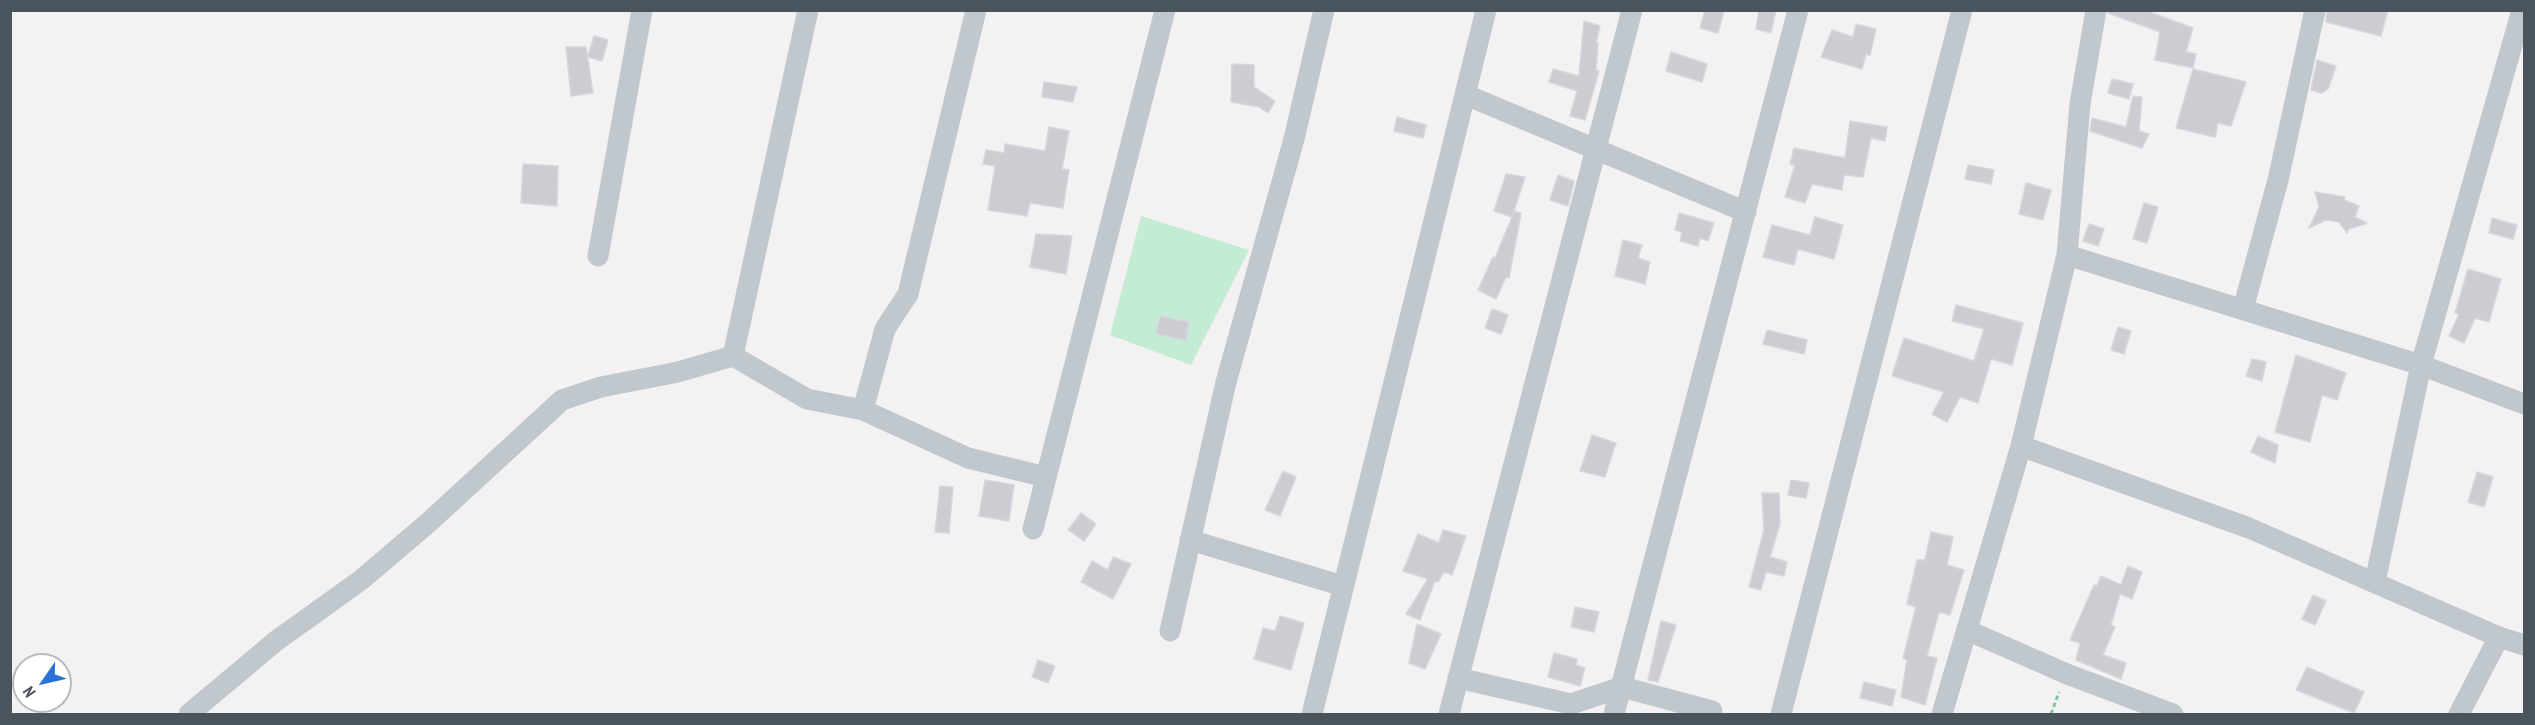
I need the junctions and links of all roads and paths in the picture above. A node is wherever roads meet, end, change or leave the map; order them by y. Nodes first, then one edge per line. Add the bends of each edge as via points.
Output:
1 (642, 10) edge
2 (808, 10) edge
3 (976, 10) edge
4 (1165, 10) edge
5 (1324, 10) edge
6 (1486, 10) edge
7 (1632, 10) edge
8 (1798, 10) edge
9 (1962, 10) edge
10 (2096, 10) edge
11 (2314, 10) edge
12 (2522, 10) edge
13 (1466, 95) junction
14 (1596, 148) junction
15 (1746, 213) junction
16 (597, 255) dead end
17 (2067, 255) junction
18 (2243, 309) junction
19 (733, 356) junction
20 (2421, 365) junction
21 (2524, 404) edge
22 (863, 410) junction
23 (2021, 446) junction
24 (1046, 477) junction
25 (1033, 529) dead end
26 (1190, 540) junction
27 (2375, 582) junction
28 (1344, 586) junction
29 (1170, 631) dead end
30 (1969, 631) junction
31 (2499, 637) junction
32 (2524, 645) edge
33 (2067, 674) junction
34 (1458, 678) junction
35 (1622, 687) junction
36 (1712, 711) dead end
37 (189, 714) edge
38 (1312, 714) edge
39 (1449, 714) edge
40 (1614, 714) edge
41 (1781, 714) edge
42 (1942, 714) edge
43 (2051, 714) edge
44 (2173, 714) edge
45 (2459, 714) edge

1 - 16 street
2 - 19 street
3 - 22 street via 908,294 885,329
4 - 24 street
5 - 26 street via 1294,139 1226,382
6 - 13 street
7 - 14 street
8 - 15 street
9 - 41 street
10 - 17 street via 2080,104
11 - 18 street via 2278,180
12 - 20 street
13 - 14 street
13 - 28 street
14 - 15 street
14 - 34 street
15 - 35 street
17 - 18 street
17 - 23 street
18 - 20 street
19 - 22 street via 807,399
19 - 37 street via 562,400 378,566 276,641
20 - 21 street
20 - 27 street
22 - 24 street via 968,458
23 - 27 street via 2249,528
23 - 30 street
24 - 25 street
26 - 28 street
26 - 29 street
27 - 31 street
28 - 38 street
30 - 33 street
30 - 42 street
31 - 32 street
31 - 45 street
33 - 43 path
33 - 44 street
34 - 35 street via 1571,704
34 - 39 street
35 - 36 street
35 - 40 street

